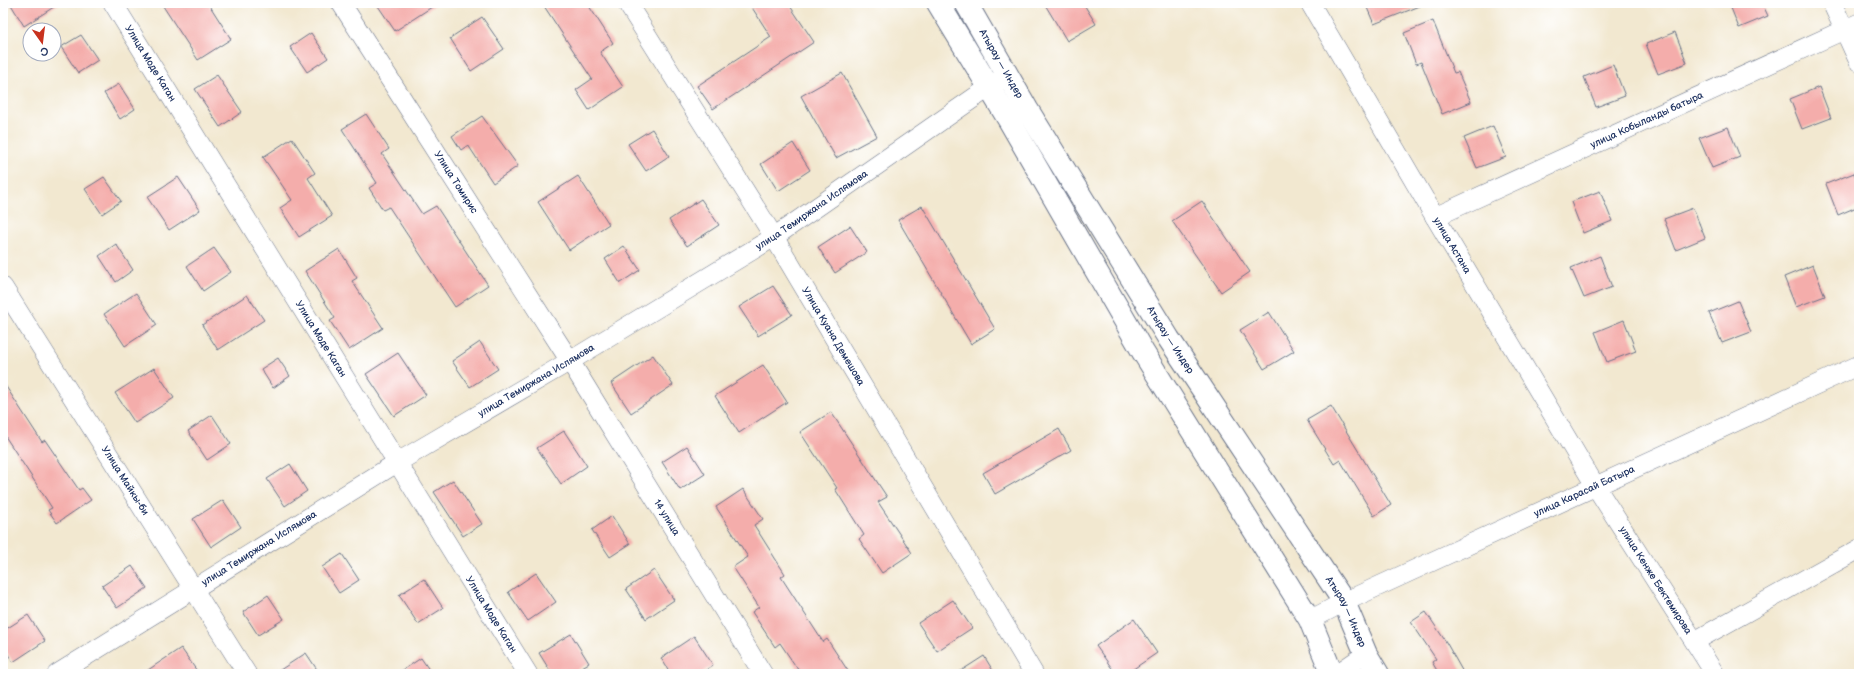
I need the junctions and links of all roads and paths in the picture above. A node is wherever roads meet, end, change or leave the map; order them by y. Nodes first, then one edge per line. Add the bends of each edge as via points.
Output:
1 (113, 3) edge
2 (341, 3) edge
3 (627, 3) edge
4 (938, 3) edge
5 (966, 3) edge
6 (1310, 3) edge
7 (1832, 3) edge
8 (1852, 27) edge
9 (1859, 62) edge
10 (1007, 75) junction
11 (989, 88) junction
12 (1434, 217) junction
13 (774, 237) junction
14 (3, 287) edge
15 (570, 361) junction
16 (1859, 365) edge
17 (398, 462) junction
18 (1596, 487) junction
19 (1859, 548) edge
20 (193, 590) junction
21 (1344, 602) junction
22 (1310, 620) junction
23 (1695, 641) junction
24 (1366, 654) junction
25 (57, 674) edge
26 (247, 674) edge
27 (528, 674) edge
28 (764, 674) edge
29 (1034, 674) edge
30 (1332, 674) edge
31 (1337, 674) edge
32 (1378, 674) edge
33 (1715, 674) edge

1 - 17 street, Улица Моде Каган
2 - 15 street, Улица Томирис
3 - 13 street, Улица Куана Демешова
4 - 11 main road
5 - 10 main road, Атырау — Индер
6 - 12 street, улица Астана
7 - 8 street
8 - 9 street
8 - 12 street, улица Кобыланды батыра
10 - 11 street, улица Темиржана Ислямова
10 - 21 main road, Атырау — Индер via 1169,339
11 - 13 street, улица Темиржана Ислямова
11 - 22 main road via 1143,352
12 - 18 street, улица Астана
13 - 15 street, улица Темиржана Ислямова
13 - 29 street, Улица Куана Демешова
14 - 20 street, Улица Майкы-би
15 - 17 street, улица Темиржана Ислямова
15 - 28 street, 14 улица
16 - 18 street, улица Карасай Батыра
17 - 20 street, улица Темиржана Ислямова
17 - 27 street, Улица Моде Каган
18 - 21 street, улица Карасай Батыра
18 - 23 street, улица Кенже Бектемирова
19 - 23 street
20 - 25 street, улица Темиржана Ислямова
20 - 26 street, Улица Майкы-би
21 - 22 street, улица Карасай Батыра
21 - 24 main road, Атырау — Индер
22 - 30 main road
23 - 33 street, улица Кенже Бектемирова
24 - 31 street
24 - 32 main road, Атырау — Индер

